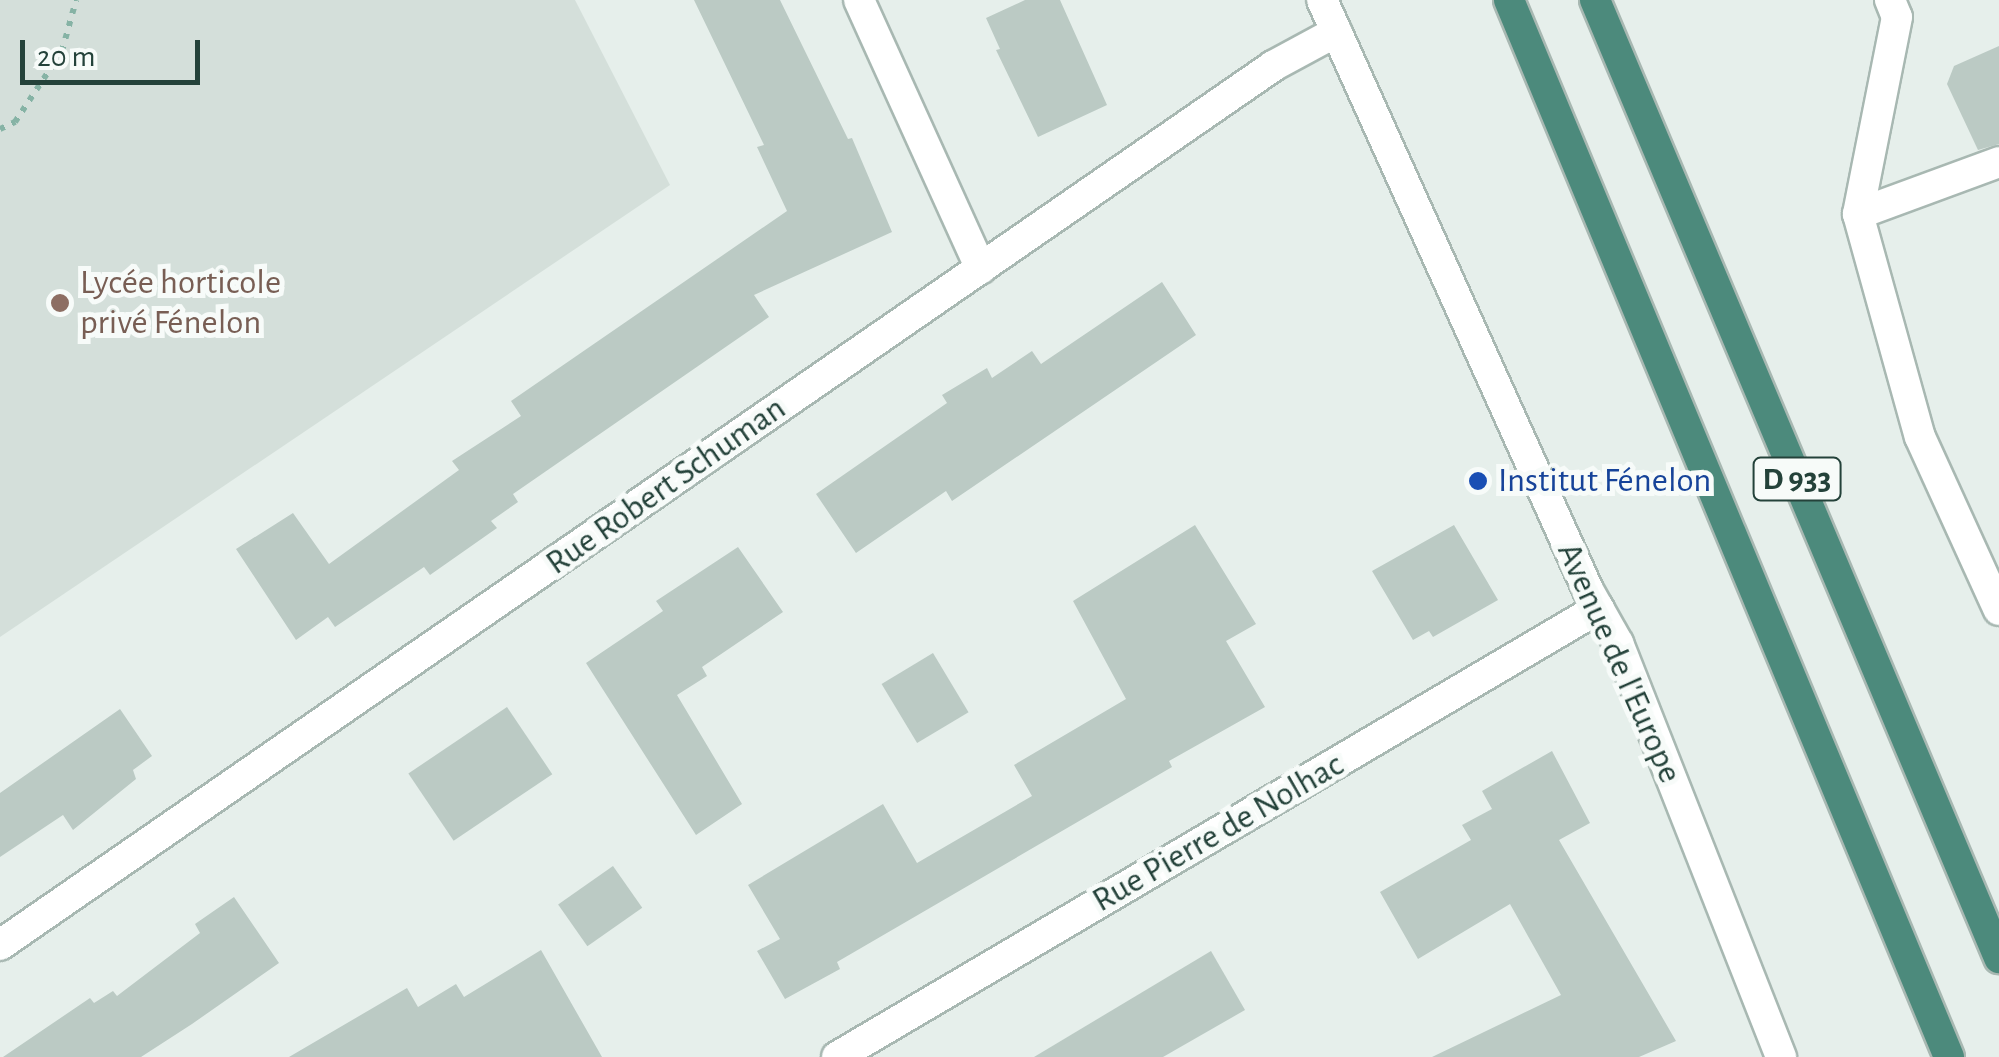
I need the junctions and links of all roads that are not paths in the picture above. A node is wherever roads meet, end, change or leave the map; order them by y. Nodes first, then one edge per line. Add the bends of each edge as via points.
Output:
1 (858, 0) edge
2 (1322, 0) edge
3 (1509, 0) edge
4 (1596, 0) edge
5 (1890, 0) edge
6 (1336, 32) junction
7 (1999, 162) edge
8 (1858, 214) junction
9 (981, 269) junction
10 (1599, 608) junction
11 (1999, 610) edge
12 (0, 944) edge
13 (1999, 958) edge
14 (837, 1057) edge
15 (1782, 1057) edge
16 (1948, 1057) edge

1 - 9 street
2 - 6 street, Avenue de l'Europe
3 - 16 highway, D 933
4 - 13 highway, D 933
5 - 8 street via 1897,17
6 - 9 street, Rue Robert Schuman via 1273,66
6 - 10 street, Avenue de l'Europe
7 - 8 street
8 - 11 street via 1920,437
9 - 12 street, Rue Robert Schuman
10 - 14 street, Rue Pierre de Nolhac
10 - 15 street, Avenue de l'Europe

